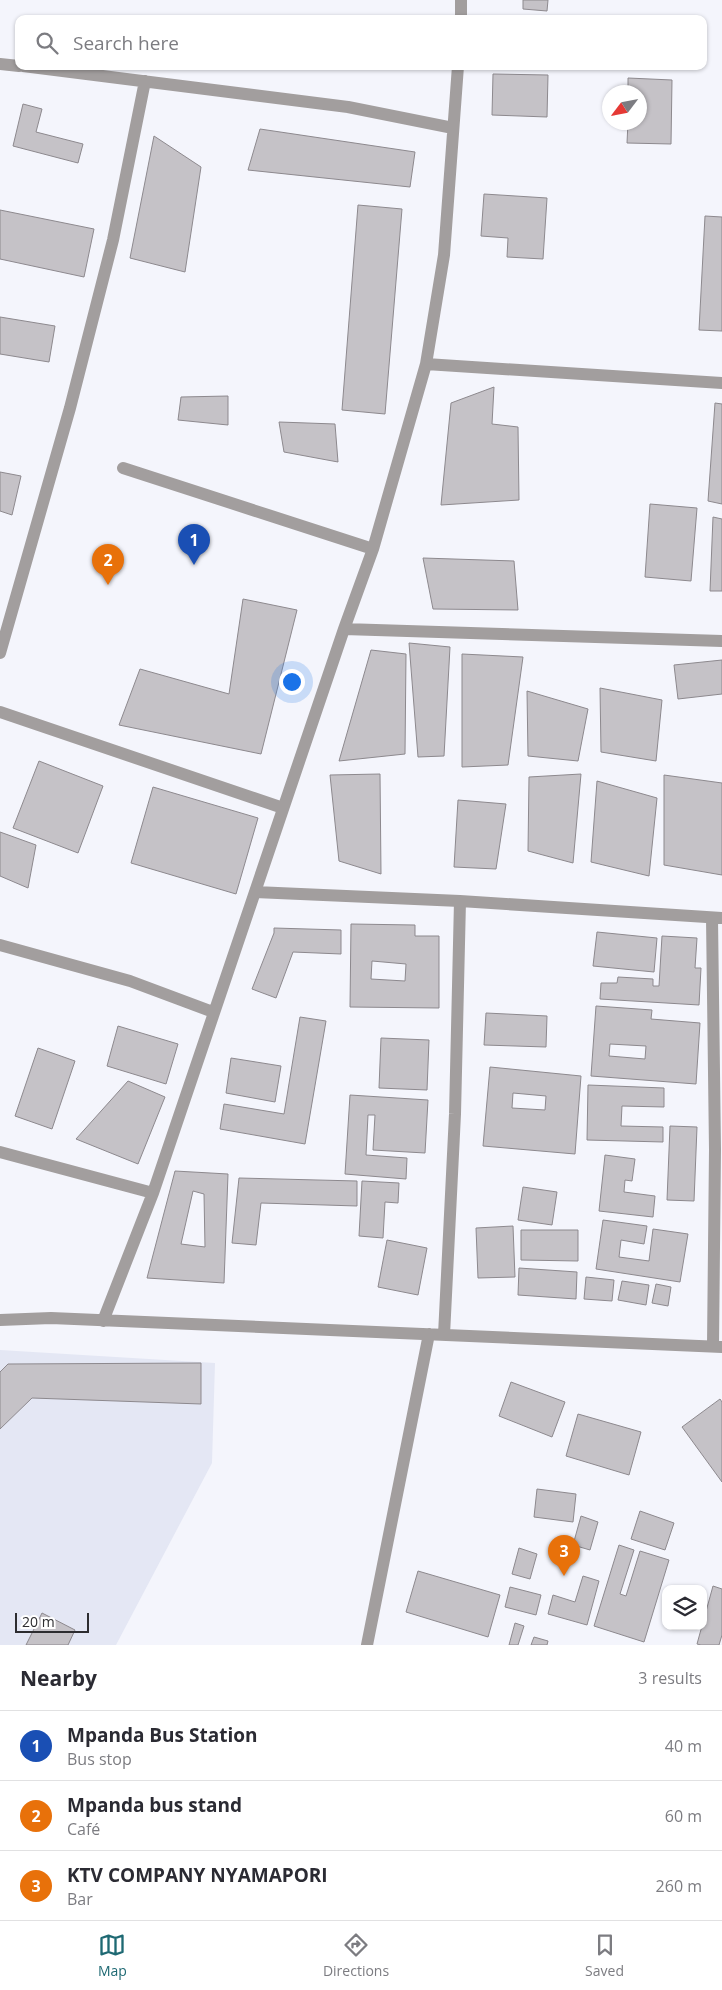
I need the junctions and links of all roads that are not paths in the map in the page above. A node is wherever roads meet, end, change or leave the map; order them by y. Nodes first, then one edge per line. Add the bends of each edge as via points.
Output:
1 (461, 0) edge
2 (461, 15) edge
3 (0, 64) edge
4 (15, 66) edge
5 (56, 70) edge
6 (458, 70) edge
7 (145, 81) junction
8 (454, 128) junction
9 (426, 364) junction
10 (722, 383) edge
11 (123, 468) dead end
12 (373, 549) junction
13 (6, 612) edge
14 (344, 629) junction
15 (722, 641) edge
16 (0, 653) edge
17 (0, 712) edge
18 (283, 808) junction
19 (256, 892) junction
20 (460, 901) junction
21 (717, 918) edge
22 (0, 945) edge
23 (214, 1012) junction
24 (0, 1152) edge
25 (153, 1193) junction
26 (0, 1320) edge
27 (103, 1321) junction
28 (429, 1334) junction
29 (444, 1335) junction
30 (718, 1346) edge
31 (367, 1645) edge

1 - 2 street
3 - 4 street
5 - 7 street
6 - 8 street
7 - 8 street via 348,107
7 - 13 street via 108,259 70,408
8 - 9 street via 444,255
9 - 10 street
9 - 12 street
11 - 12 street
12 - 14 street
13 - 16 street
14 - 15 street
14 - 18 street
17 - 18 street
18 - 19 street
19 - 20 street
19 - 23 street
20 - 21 street
20 - 29 street
21 - 30 street via 715,1149
22 - 23 street via 130,982
23 - 25 street
24 - 25 street
25 - 27 street
26 - 27 street
27 - 28 street
28 - 29 street
28 - 31 street
29 - 30 street

